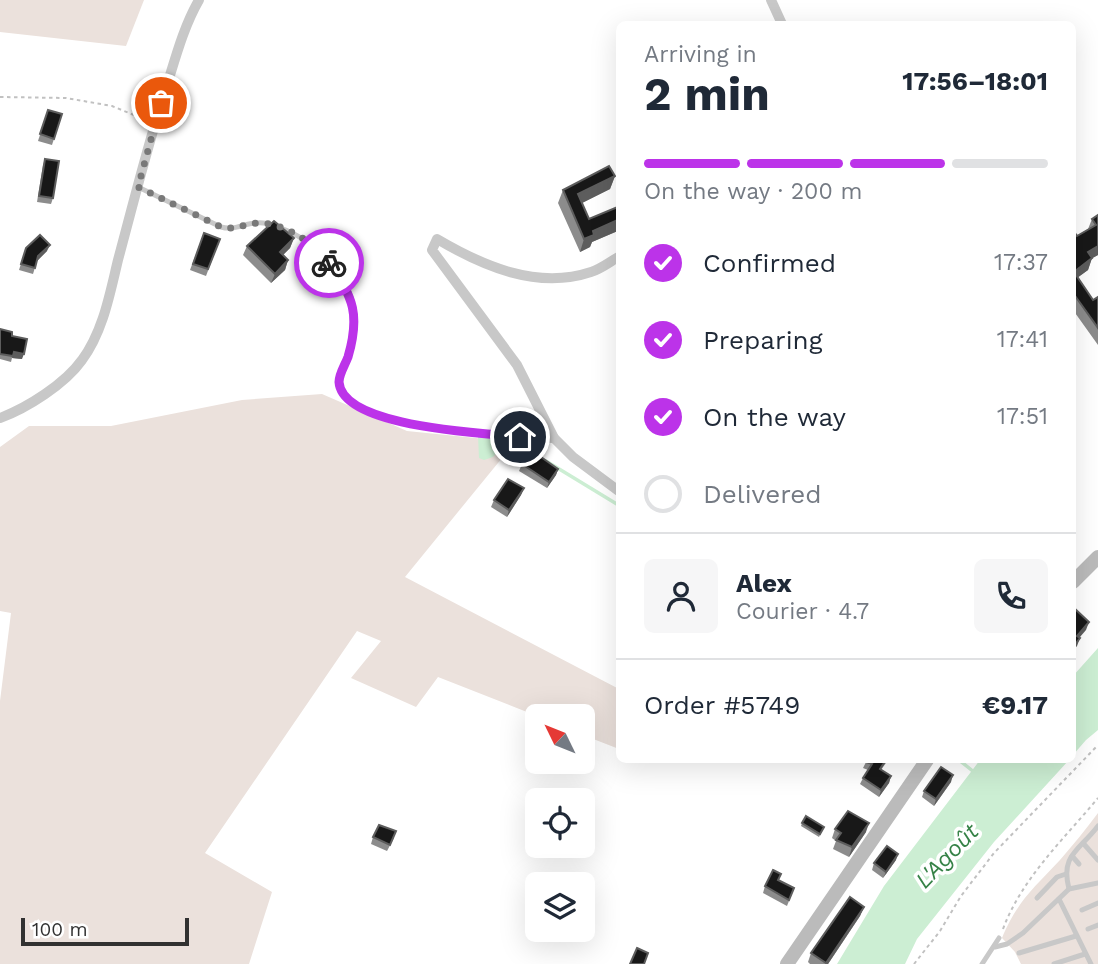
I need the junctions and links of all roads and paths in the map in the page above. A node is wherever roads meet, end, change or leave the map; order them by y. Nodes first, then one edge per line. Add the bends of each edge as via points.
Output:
1 (199, 0) edge
2 (771, 0) edge
3 (781, 21) edge
4 (0, 97) edge
5 (154, 124) junction
6 (138, 187) junction
7 (616, 258) edge
8 (1, 418) edge
9 (520, 437) joint
10 (554, 438) junction
11 (616, 489) edge
12 (1098, 557) edge
13 (1076, 579) edge
14 (1098, 745) edge
15 (925, 763) edge
16 (1098, 798) edge
17 (1097, 830) edge
18 (1083, 844) junction
19 (1072, 856) junction
20 (1098, 860) edge
21 (1079, 864) dead end
22 (1066, 874) junction
23 (1098, 883) edge
24 (1069, 890) junction
25 (1037, 898) dead end
26 (1059, 898) junction
27 (1098, 903) edge
28 (1082, 910) dead end
29 (1098, 925) edge
30 (1088, 929) dead end
31 (1076, 936) junction
32 (999, 938) joint
33 (995, 947) junction
34 (1019, 953) dead end
35 (1085, 954) junction
36 (787, 964) edge
37 (914, 964) edge
38 (982, 964) edge
39 (1054, 964) edge
40 (1091, 964) edge

1 - 5 street via 189,17
2 - 3 street
4 - 5 path via 66,98 112,106
5 - 6 street
6 - 8 street via 105,309 84,358 40,398
6 - 9 lane via 230,229 256,222 270,224 323,253 345,284 356,317 338,379 341,390 367,412 428,429
7 - 10 street via 592,272 555,280 511,273 437,239 432,250 517,365
9 - 10 street
10 - 11 street
12 - 13 main road
14 - 37 path via 994,853
15 - 36 main road
16 - 32 path via 1033,874
17 - 18 lane
18 - 19 lane
18 - 20 lane
19 - 21 lane
19 - 22 lane
22 - 24 lane
22 - 25 lane
23 - 24 lane
24 - 26 lane
26 - 31 lane
26 - 33 lane via 1023,933
27 - 28 lane
29 - 30 lane
31 - 34 lane
31 - 35 lane
32 - 33 lane
33 - 38 lane
35 - 39 lane
35 - 40 lane

